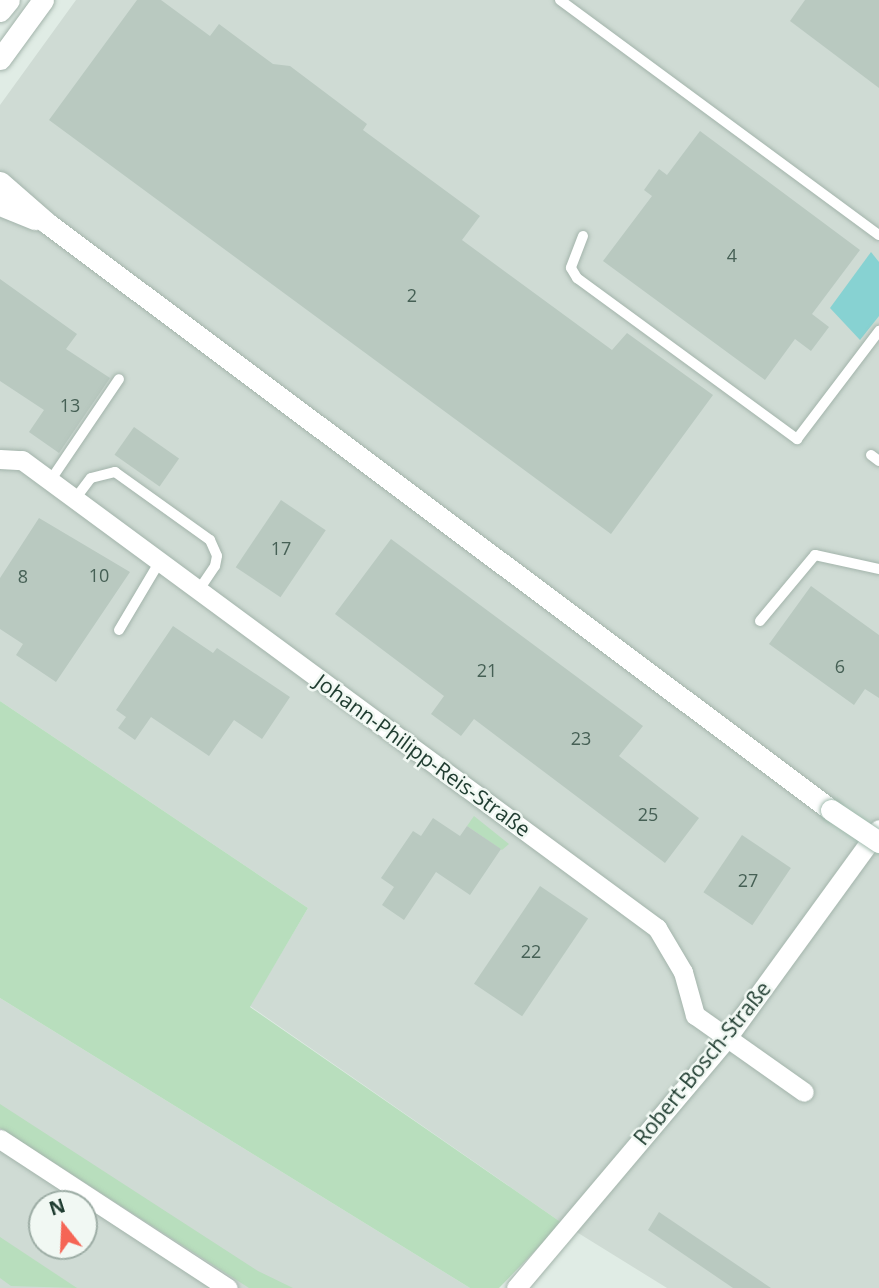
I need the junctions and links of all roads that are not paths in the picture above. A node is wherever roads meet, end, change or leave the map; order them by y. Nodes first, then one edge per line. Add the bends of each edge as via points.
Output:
1 (9, 0) edge
2 (43, 0) edge
3 (560, 0) edge
4 (0, 10) edge
5 (0, 59) edge
6 (0, 181) edge
7 (0, 205) edge
8 (47, 223) junction
9 (879, 235) edge
10 (583, 236) dead end
11 (879, 331) edge
12 (119, 379) dead end
13 (0, 459) edge
14 (50, 481) junction
15 (75, 499) junction
16 (160, 561) junction
17 (879, 569) edge
18 (198, 590) junction
19 (760, 621) dead end
20 (119, 630) dead end
21 (879, 830) edge
22 (879, 842) edge
23 (727, 1038) junction
24 (804, 1092) dead end
25 (0, 1139) edge
26 (228, 1288) edge
27 (516, 1288) edge

1 - 4 main road
2 - 5 main road
3 - 9 lane
6 - 8 main road
7 - 8 main road
8 - 22 main road, bridge
10 - 11 lane via 571,268 577,278 797,439
12 - 14 lane
13 - 14 street, Johann-Philipp-Reis-Straße via 22,460
14 - 15 street, Johann-Philipp-Reis-Straße
15 - 16 street, Johann-Philipp-Reis-Straße
15 - 18 lane via 91,478 115,472 210,540 218,556
16 - 18 street, Johann-Philipp-Reis-Straße
16 - 20 lane
17 - 19 lane via 815,555
18 - 23 street, Johann-Philipp-Reis-Straße via 657,928 683,972 695,1015
21 - 23 street, Robert-Bosch-Straße
23 - 24 street, Johann-Philipp-Reis-Straße
23 - 27 street, Robert-Bosch-Straße
25 - 26 street

